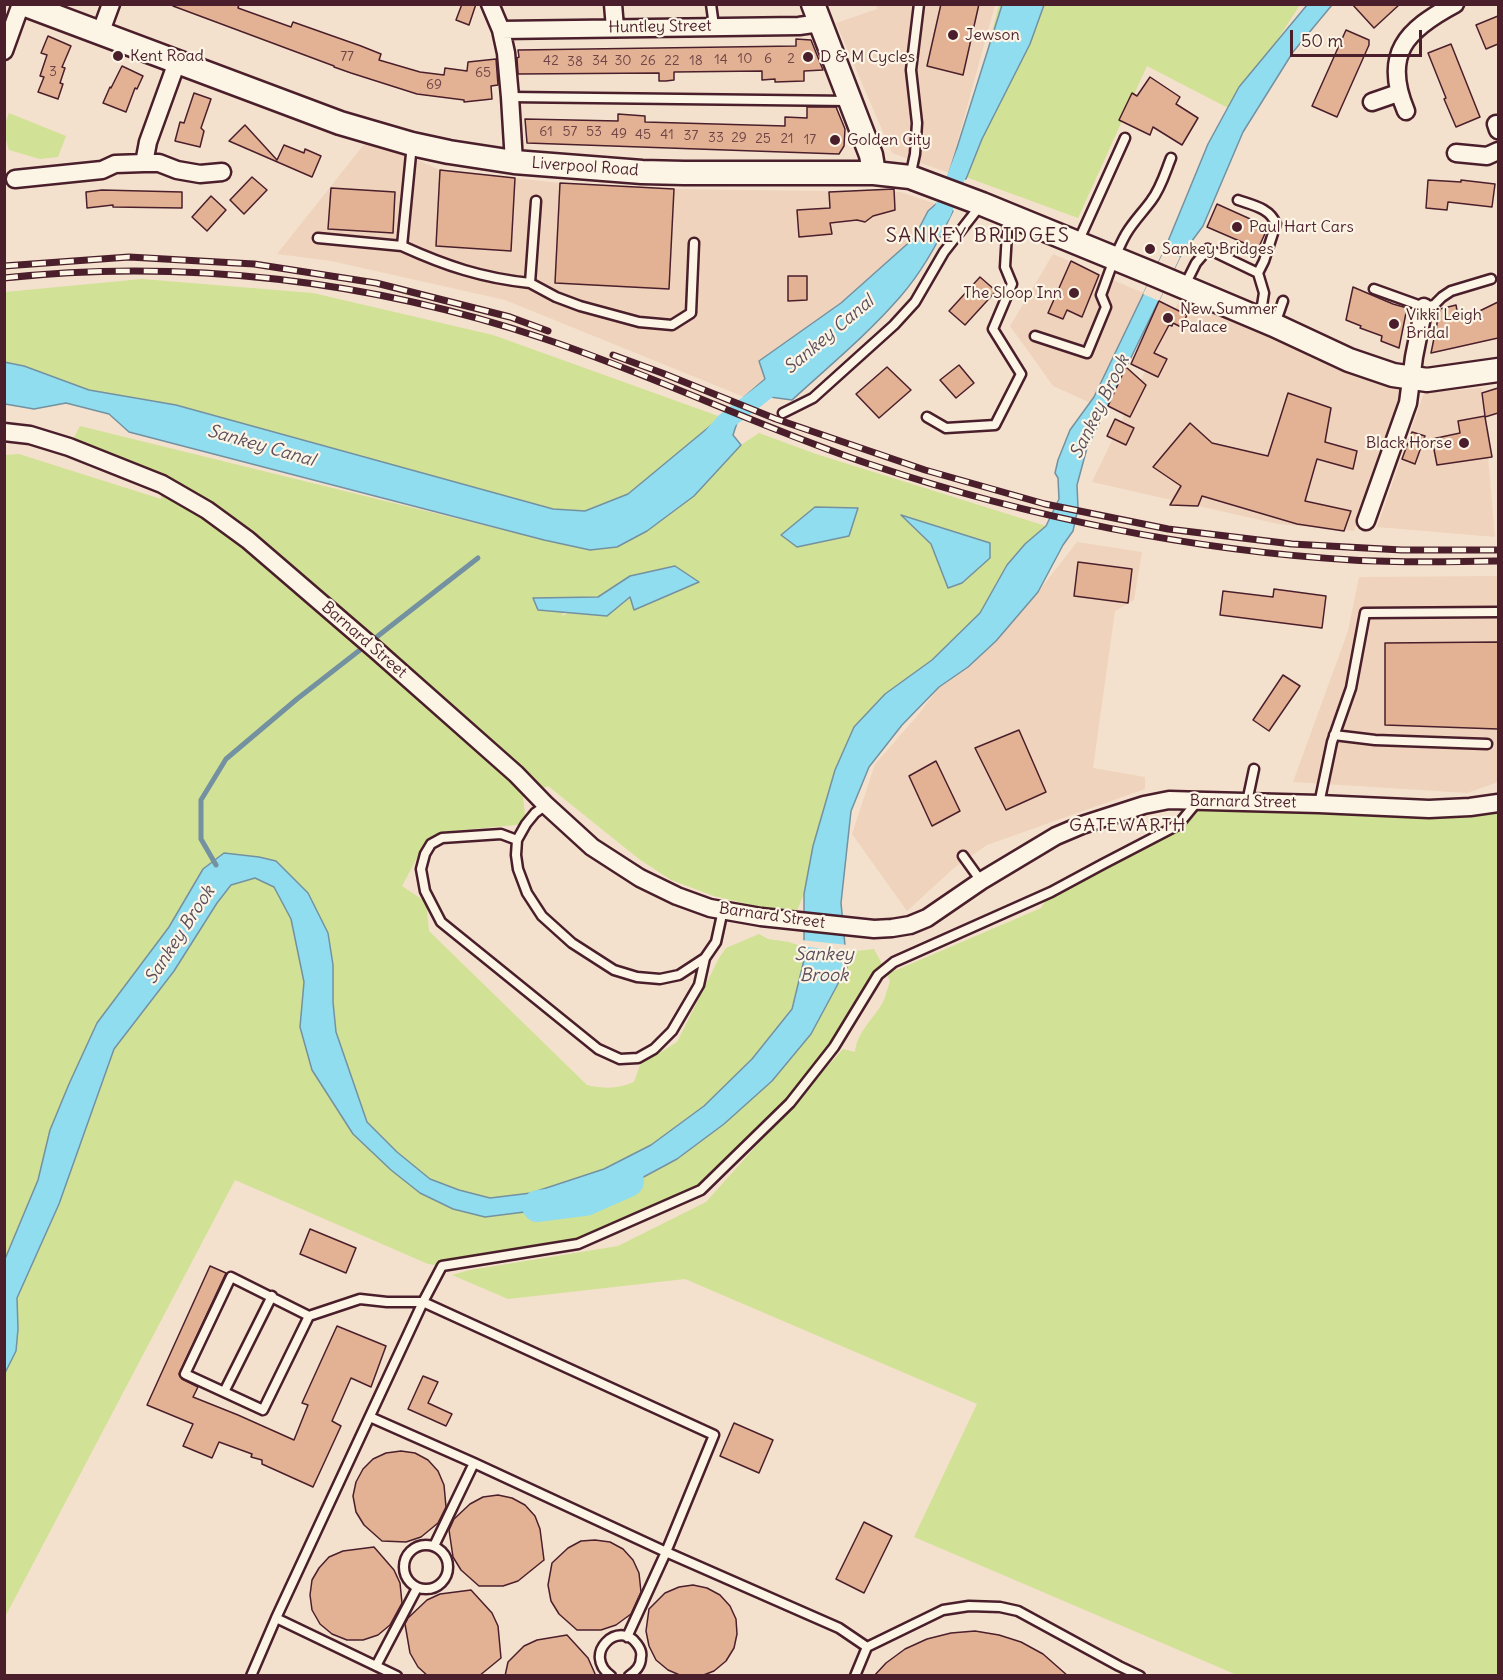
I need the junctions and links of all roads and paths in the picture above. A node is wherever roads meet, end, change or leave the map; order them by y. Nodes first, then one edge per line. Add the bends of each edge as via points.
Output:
1 (22, 4) edge
2 (111, 4) edge
3 (490, 4) edge
4 (613, 4) edge
5 (711, 4) edge
6 (919, 4) edge
7 (1455, 4) edge
8 (817, 14) edge
9 (714, 26) junction
10 (615, 28) junction
11 (501, 30) junction
12 (100, 33) junction
13 (4, 51) edge
14 (177, 62) junction
15 (1398, 93) junction
16 (510, 97) junction
17 (851, 101) junction
18 (1372, 102) dead end
19 (1406, 111) dead end
20 (1125, 138) dead end
21 (412, 144) junction
22 (1498, 151) edge
23 (1456, 153) dead end
24 (1171, 158) dead end
25 (514, 162) junction
26 (144, 163) junction
27 (222, 172) dead end
28 (874, 173) junction
29 (910, 177) junction
30 (15, 179) dead end
31 (1238, 200) dead end
32 (536, 201) dead end
33 (982, 204) junction
34 (1008, 215) junction
35 (318, 238) dead end
36 (694, 243) dead end
37 (1078, 243) junction
38 (402, 246) junction
39 (1114, 258) junction
40 (1258, 273) junction
41 (1491, 279) dead end
42 (1169, 280) junction
43 (530, 283) junction
44 (1374, 289) dead end
45 (1283, 301) dead end
46 (1424, 307) junction
47 (1267, 321) junction
48 (1035, 336) dead end
49 (1498, 370) edge
50 (1410, 379) junction
51 (783, 413) dead end
52 (927, 417) dead end
53 (4, 432) edge
54 (1366, 521) dead end
55 (1498, 612) edge
56 (1334, 735) junction
57 (1487, 744) dead end
58 (1254, 769) dead end
59 (1198, 801) junction
60 (1247, 802) junction
61 (1498, 803) edge
62 (1319, 804) junction
63 (546, 805) junction
64 (517, 840) junction
65 (963, 856) dead end
66 (981, 881) junction
67 (723, 910) junction
68 (705, 958) junction
69 (272, 1296) junction
70 (423, 1302) junction
71 (309, 1316) junction
72 (224, 1392) junction
73 (370, 1417) junction
74 (474, 1463) junction
75 (434, 1546) junction
76 (666, 1552) junction
77 (417, 1588) junction
78 (276, 1618) junction
79 (627, 1637) junction
80 (867, 1647) junction
81 (376, 1666) junction
82 (1119, 1671) edge
83 (251, 1676) edge
84 (397, 1676) edge
85 (611, 1676) edge
86 (629, 1676) edge
87 (855, 1676) edge
88 (1140, 1676) edge

1 - 12 street, Liverpool Road
1 - 13 street
2 - 12 street
3 - 11 street
4 - 10 street
5 - 9 lane
6 - 29 lane via 911,70 917,123
7 - 15 street via 1432,16 1401,49 1396,74
8 - 9 street, Huntley Street via 799,26
8 - 17 street
9 - 10 street, Huntley Street
10 - 11 street, Huntley Street
11 - 16 street
12 - 14 street, Liverpool Road
14 - 21 street, Liverpool Road via 340,123
14 - 26 street
15 - 18 street
15 - 19 street
16 - 17 lane
16 - 25 street
17 - 28 street
20 - 37 lane
21 - 25 street, Liverpool Road
21 - 38 lane
22 - 23 street via 1487,156
24 - 39 lane via 1157,192 1138,215
25 - 28 street, Liverpool Road via 684,173
26 - 27 street via 200,174
26 - 30 street
28 - 29 street, Liverpool Road
29 - 33 street, Liverpool Road
31 - 40 lane via 1271,214 1276,225
32 - 43 lane
33 - 34 street, Liverpool Road
33 - 51 lane via 944,252 915,302 894,325 813,398
34 - 37 street, Liverpool Road
34 - 52 lane via 1005,267 1012,284 993,329 1021,374 994,425 946,428
35 - 38 lane
36 - 43 lane via 691,313 672,325 604,314
37 - 39 street, Liverpool Road
38 - 43 lane via 472,274
39 - 42 street, Liverpool Road
39 - 48 lane via 1101,295 1106,307 1087,353
40 - 42 lane via 1208,249 1196,263
40 - 47 lane
41 - 46 lane via 1451,291 1434,305
42 - 47 street, Liverpool Road
44 - 46 lane
45 - 47 lane
46 - 50 street
47 - 50 street, Liverpool Road via 1349,360
49 - 50 street, Liverpool Road via 1427,381
50 - 54 street via 1408,402
53 - 63 street, Barnard Street via 69,447 162,484 207,510 357,633
55 - 56 lane via 1365,613 1351,688
56 - 57 lane
56 - 62 lane
58 - 60 lane
59 - 60 street, Barnard Street
59 - 66 street, Barnard Street via 1169,800 1144,805 1082,825
59 - 70 lane via 1169,830 1051,892 884,968 834,1047 790,1103 701,1191 578,1244 442,1266
60 - 62 street, Barnard Street
61 - 62 street, Barnard Street via 1429,809
63 - 64 lane via 535,813
63 - 67 street, Barnard Street via 592,847 640,878 677,896
64 - 68 lane via 518,869 542,916 614,970 660,979 679,975
64 - 68 lane via 501,834 442,838 431,844 421,869 425,891 441,922 598,1049 620,1059 638,1058 654,1049 672,1031 699,985
65 - 66 lane
66 - 67 street, Barnard Street via 927,918 892,928
67 - 68 lane via 716,942
69 - 71 lane
69 - 72 lane
69 - 72 lane via 231,1276 185,1374
70 - 71 lane via 360,1299
70 - 73 lane
70 - 76 lane via 714,1435
71 - 72 lane via 263,1410
73 - 74 lane
73 - 78 lane
74 - 75 lane
74 - 76 lane
75 - 77 lane via 419,1546 404,1562 406,1577
75 - 77 lane via 445,1555 447,1576 431,1589
76 - 79 lane
76 - 80 lane via 839,1628
77 - 81 lane
78 - 81 lane
78 - 83 lane
79 - 85 lane via 614,1637 600,1652 602,1666
79 - 86 lane via 638,1645 642,1658
80 - 82 lane via 943,1610 1000,1607 1018,1611
80 - 87 lane
81 - 84 lane
82 - 88 lane

